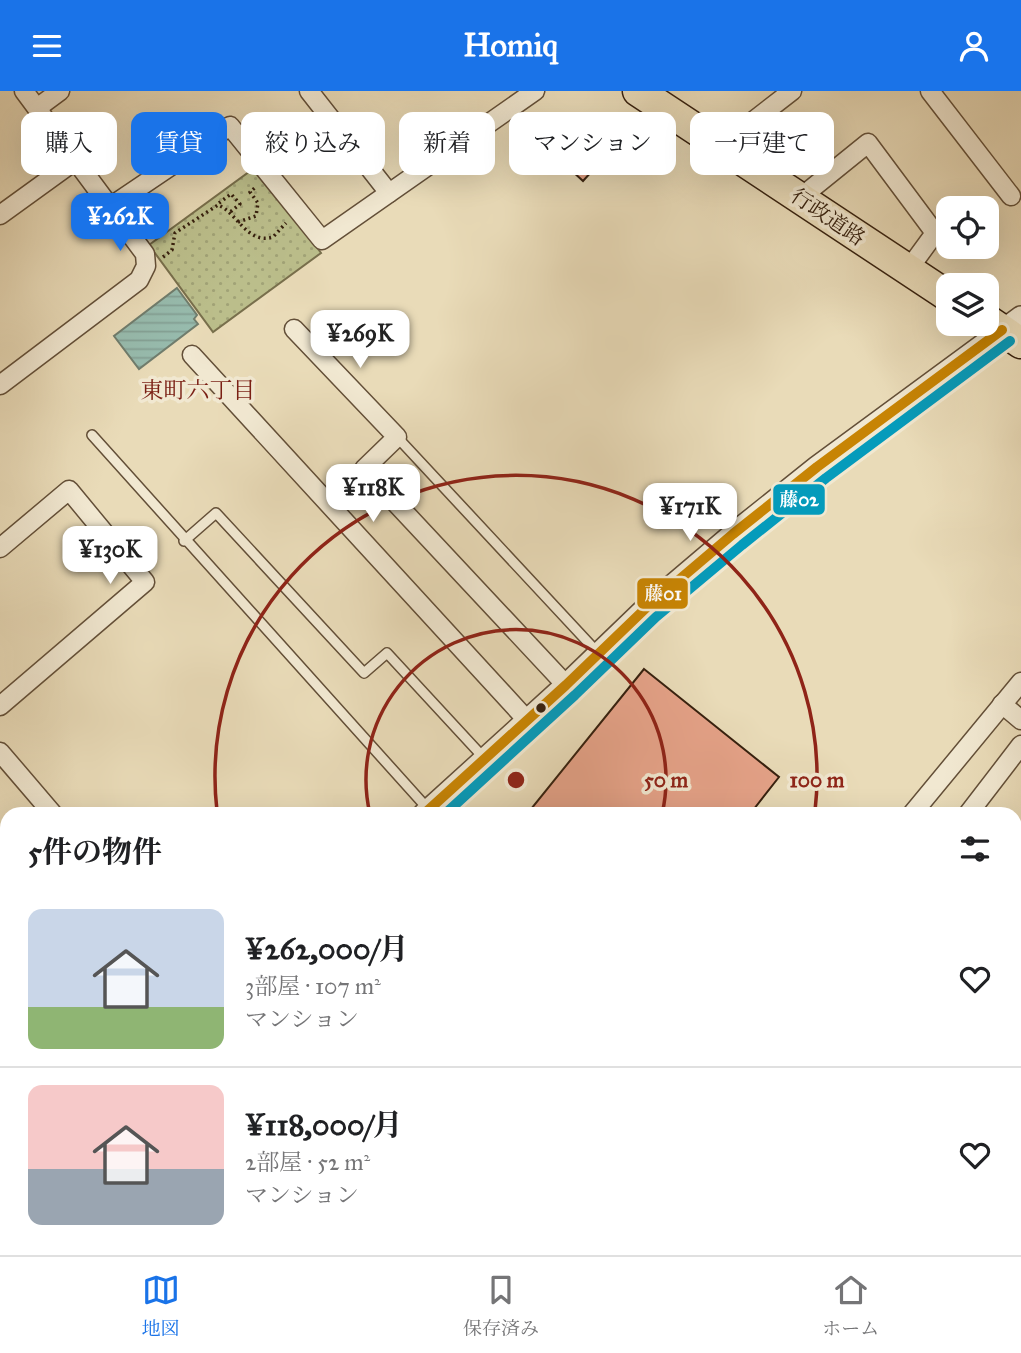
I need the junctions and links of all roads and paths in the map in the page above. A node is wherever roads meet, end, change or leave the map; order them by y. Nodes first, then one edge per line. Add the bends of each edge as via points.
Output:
1 (24, 91) edge
2 (60, 91) edge
3 (309, 91) edge
4 (535, 91) edge
5 (638, 91) edge
6 (792, 91) edge
7 (930, 91) edge
8 (37, 108) junction
9 (40, 112) edge
10 (765, 112) edge
11 (690, 125) edge
12 (55, 175) edge
13 (87, 175) edge
14 (765, 175) edge
15 (271, 176) junction
16 (390, 193) junction
17 (1011, 196) dead end
18 (800, 198) junction
19 (218, 205) junction
20 (110, 207) junction
21 (295, 207) junction
22 (229, 213) junction
23 (0, 215) edge
24 (239, 222) junction
25 (146, 266) junction
26 (908, 270) junction
27 (936, 288) edge
28 (1008, 327) edge
29 (294, 329) dead end
30 (191, 355) dead end
31 (0, 385) edge
32 (92, 436) dead end
33 (397, 437) junction
34 (184, 541) junction
35 (0, 548) edge
36 (598, 653) junction
37 (1021, 682) edge
38 (566, 685) junction
39 (1002, 704) junction
40 (0, 706) edge
41 (526, 719) junction
42 (1021, 720) edge
43 (1021, 745) edge
44 (0, 752) edge
45 (484, 758) junction
46 (47, 807) edge
47 (423, 807) edge
48 (432, 807) edge
49 (918, 807) edge
50 (973, 807) edge

1 - 8 street
2 - 8 street
3 - 16 street
4 - 16 street
5 - 11 highway, 行政道路
6 - 10 street
7 - 17 street
8 - 9 street
12 - 23 street
13 - 20 street
14 - 18 highway, 行政道路
15 - 20 street via 230,126
15 - 21 street
15 - 24 path via 250,192 257,203 256,216
16 - 21 street via 322,240
18 - 26 highway, 行政道路
18 - 26 street via 868,143 935,233
19 - 22 path
19 - 22 path via 231,194 240,204
19 - 25 path via 175,233 169,253
20 - 25 street via 145,254
21 - 24 path via 270,239 257,237
22 - 24 path
25 - 31 street via 139,280
26 - 27 highway, 行政道路
28 - 36 street via 796,483
29 - 33 street
30 - 41 street
32 - 34 lane
33 - 36 lane
33 - 38 street via 364,469
34 - 45 lane via 216,513 364,673 387,653
34 - 47 lane
35 - 40 street via 69,490 145,582
36 - 38 street
37 - 39 street
38 - 41 street
39 - 42 street
39 - 49 street
41 - 45 street
43 - 50 street
44 - 46 street
45 - 48 street

